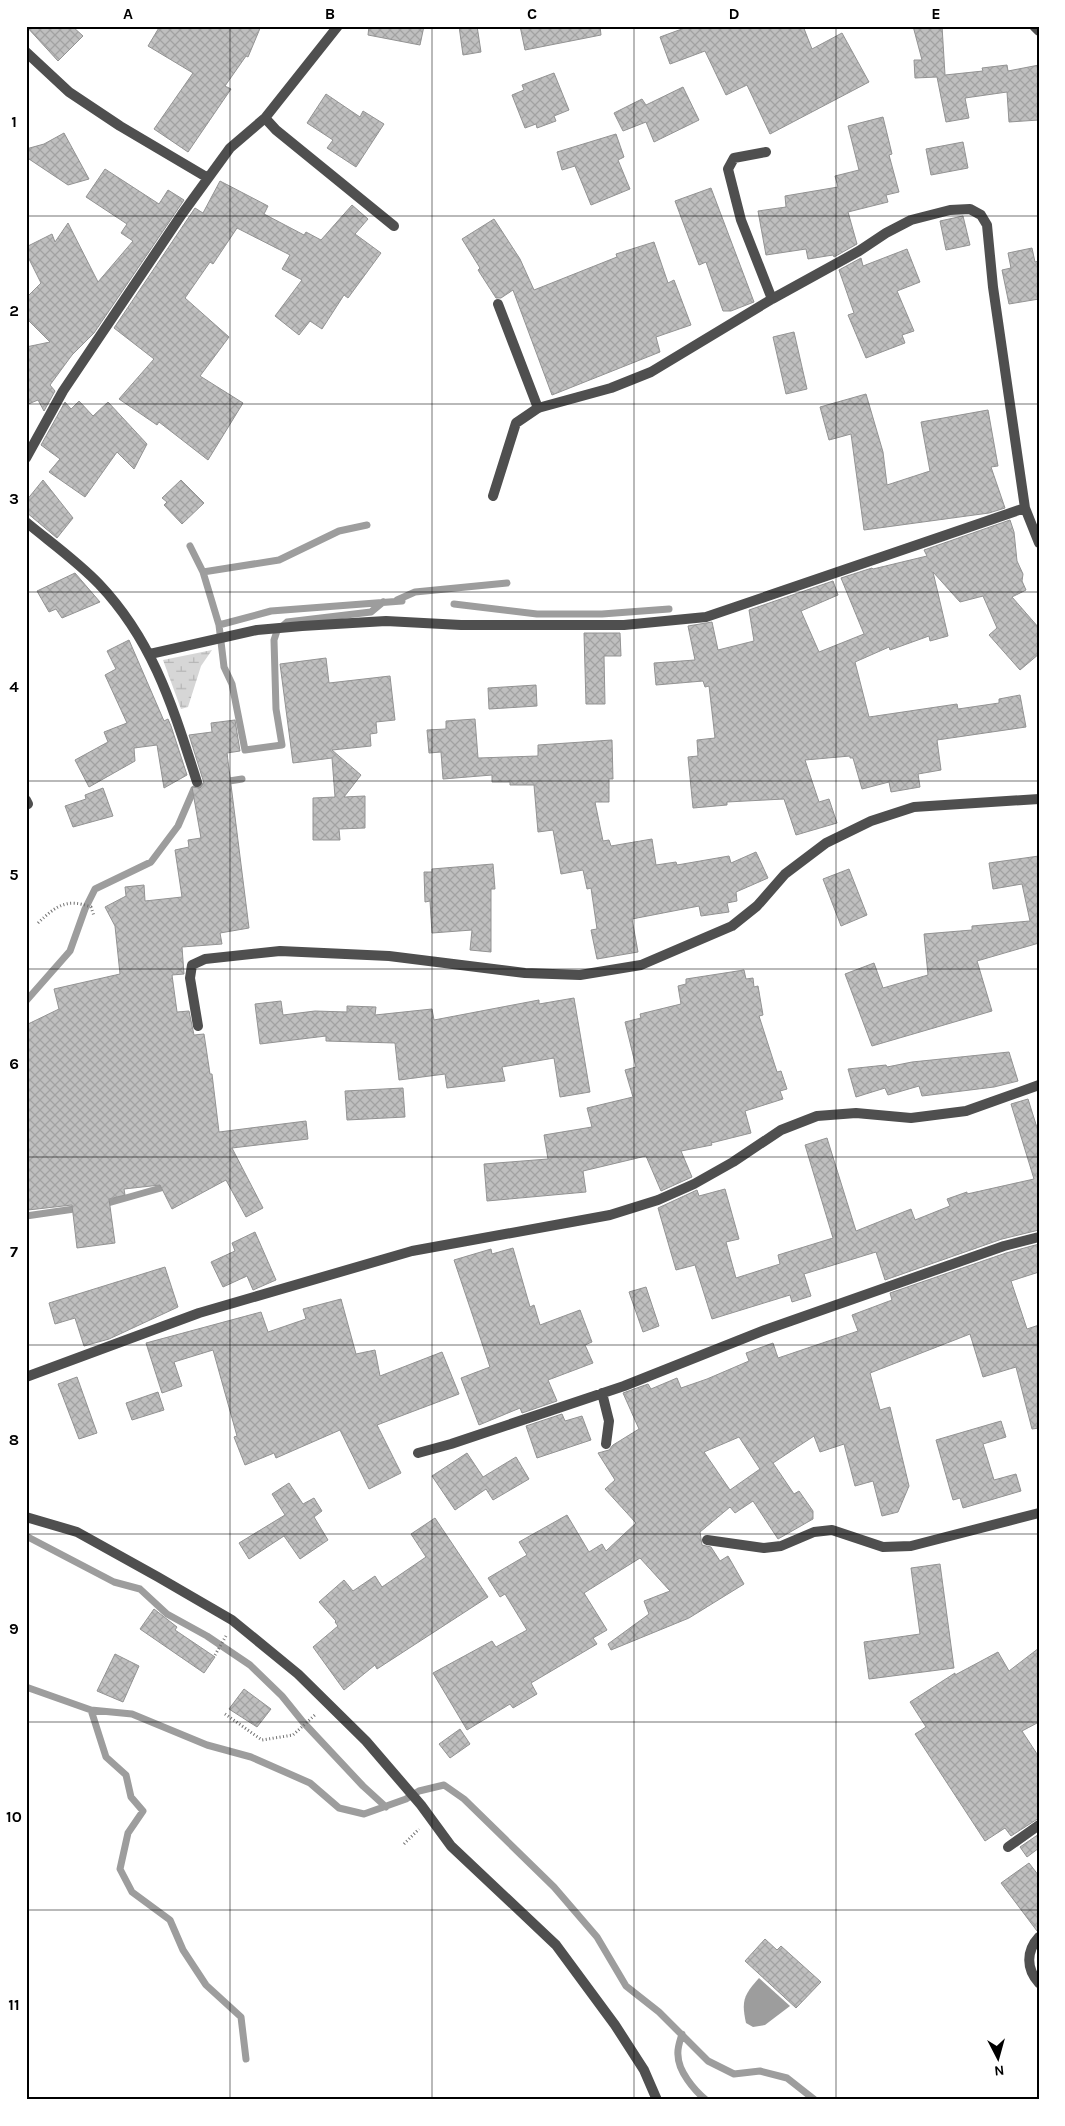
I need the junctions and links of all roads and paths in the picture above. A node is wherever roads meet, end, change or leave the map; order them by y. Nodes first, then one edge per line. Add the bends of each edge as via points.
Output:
1 (338, 26) edge
2 (1034, 26) edge
3 (1039, 31) edge
4 (26, 52) edge
5 (265, 118) junction
6 (766, 152) dead end
7 (208, 178) junction
8 (394, 226) dead end
9 (772, 299) junction
10 (498, 304) dead end
11 (538, 408) junction
12 (26, 458) edge
13 (493, 496) dead end
14 (1025, 508) junction
15 (26, 522) edge
16 (1039, 543) edge
17 (150, 654) junction
18 (197, 782) dead end
19 (1039, 799) edge
20 (94, 916) dead end
21 (38, 923) dead end
22 (198, 1026) dead end
23 (1039, 1085) edge
24 (1039, 1237) edge
25 (26, 1378) edge
26 (602, 1393) junction
27 (606, 1444) dead end
28 (418, 1452) dead end
29 (1039, 1513) edge
30 (26, 1517) edge
31 (707, 1540) dead end
32 (223, 1642) dead end
33 (214, 1655) dead end
34 (225, 1714) dead end
35 (310, 1719) dead end
36 (1039, 1825) edge
37 (1008, 1847) dead end
38 (1039, 1937) edge
39 (1039, 1983) edge
40 (657, 2100) edge

1 - 5 street
2 - 3 street
4 - 7 street via 69,92
5 - 7 street via 230,148
5 - 8 street
6 - 9 street via 734,158 728,169 741,220
7 - 12 street via 74,375
9 - 11 street via 651,372 611,388
9 - 14 street via 911,220 950,210 970,209 981,215 986,226
10 - 11 street
11 - 13 street via 516,423
14 - 16 street
14 - 17 street via 706,617 624,625 453,625 386,621 266,629
15 - 17 street via 98,583 122,611
17 - 18 street via 173,708
19 - 22 street via 914,807 871,820 826,843 785,874 756,906 732,926 640,965 580,975 525,973 389,956 280,952 205,958 192,964 190,978
20 - 21 path via 91,907 64,903
23 - 25 street via 966,1111 911,1118 856,1114 817,1116 781,1130 733,1162 658,1200 592,1219 412,1251 199,1313
24 - 26 street via 1004,1246 765,1330
26 - 27 street via 609,1421
26 - 28 street
29 - 31 street via 911,1546 883,1547 832,1530 814,1532 781,1546 764,1548
30 - 40 street via 77,1532 232,1620 298,1674 366,1741 451,1846 556,1945 615,2025 644,2070
32 - 33 path
34 - 35 path via 262,1740 293,1735 302,1730
36 - 37 street
38 - 39 street via 1028,1955 1029,1968

